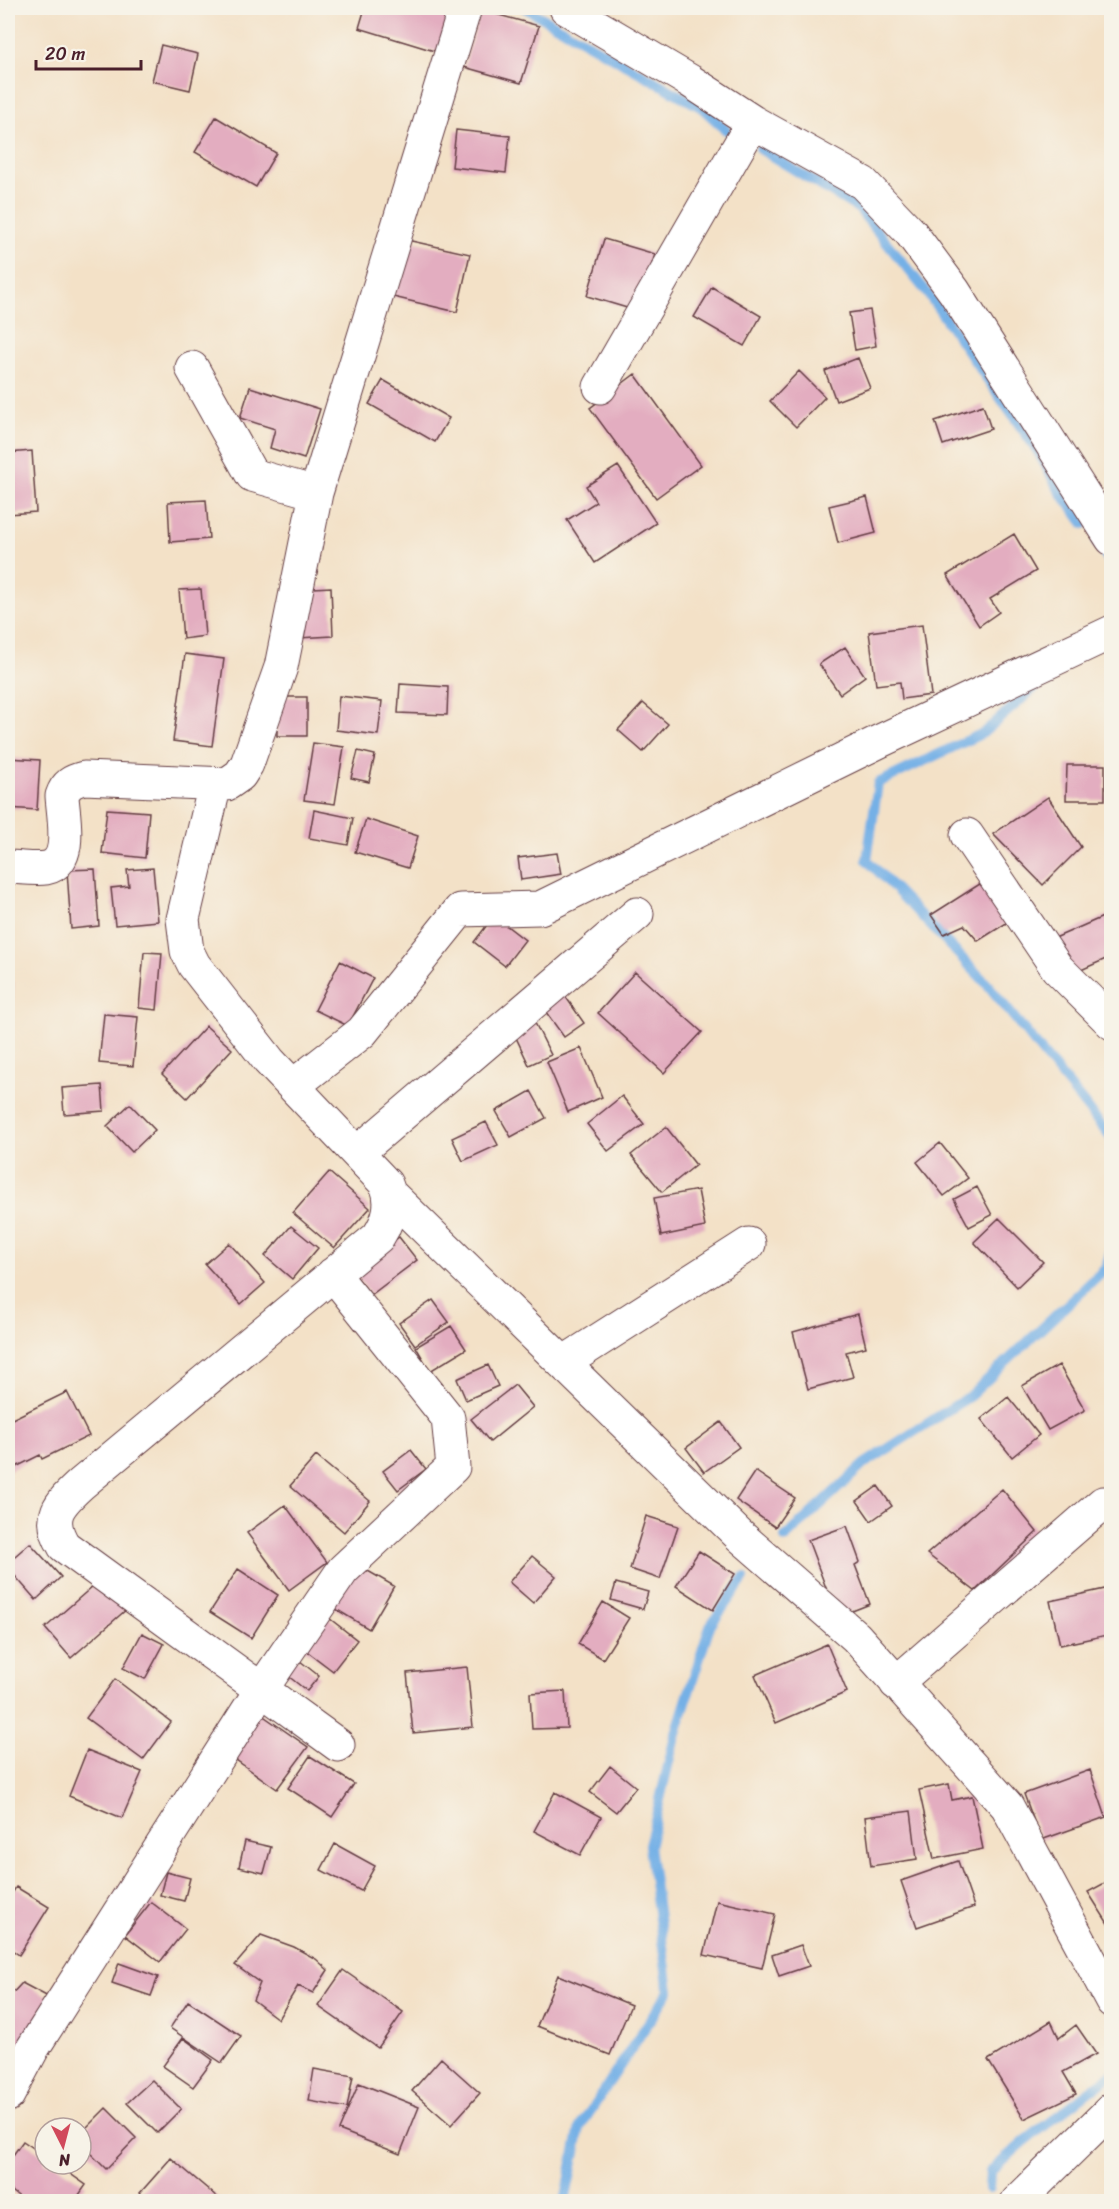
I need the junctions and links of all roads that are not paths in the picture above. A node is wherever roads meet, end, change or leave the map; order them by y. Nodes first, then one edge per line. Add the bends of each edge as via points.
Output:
1 (465, 8) edge
2 (566, 8) edge
3 (753, 122) junction
4 (192, 368) dead end
5 (600, 387) dead end
6 (316, 494) junction
7 (1112, 539) edge
8 (1112, 632) edge
9 (215, 784) junction
10 (967, 835) dead end
11 (8, 867) edge
12 (637, 914) dead end
13 (1112, 1023) edge
14 (293, 1086) junction
15 (357, 1153) junction
16 (390, 1194) junction
17 (749, 1244) dead end
18 (333, 1274) junction
19 (563, 1363) junction
20 (1103, 1503) dead end
21 (896, 1683) junction
22 (261, 1690) junction
23 (338, 1745) dead end
24 (1112, 2001) edge
25 (8, 2095) edge
26 (1112, 2109) edge
27 (1017, 2202) edge

1 - 6 street
2 - 3 street
3 - 5 street
3 - 7 street via 863,183 911,233 954,291
4 - 6 street via 252,475
6 - 9 street via 281,667 247,764 236,779
8 - 14 street via 540,909 460,910 362,1032
9 - 11 street via 75,780 62,796 65,847 58,861 43,868
9 - 14 street via 183,919 187,951 269,1061
10 - 13 street via 1057,968
12 - 15 street
14 - 15 street
15 - 16 street via 386,1184
16 - 18 street via 386,1224 378,1237
16 - 19 street
17 - 19 street
18 - 22 street via 448,1418 453,1467 343,1570
18 - 22 street via 81,1484 60,1505 55,1517 57,1536 64,1546
19 - 21 street via 739,1535 856,1637
20 - 21 street
21 - 24 street via 1007,1806
22 - 23 street
22 - 25 street via 33,2048
26 - 27 street

